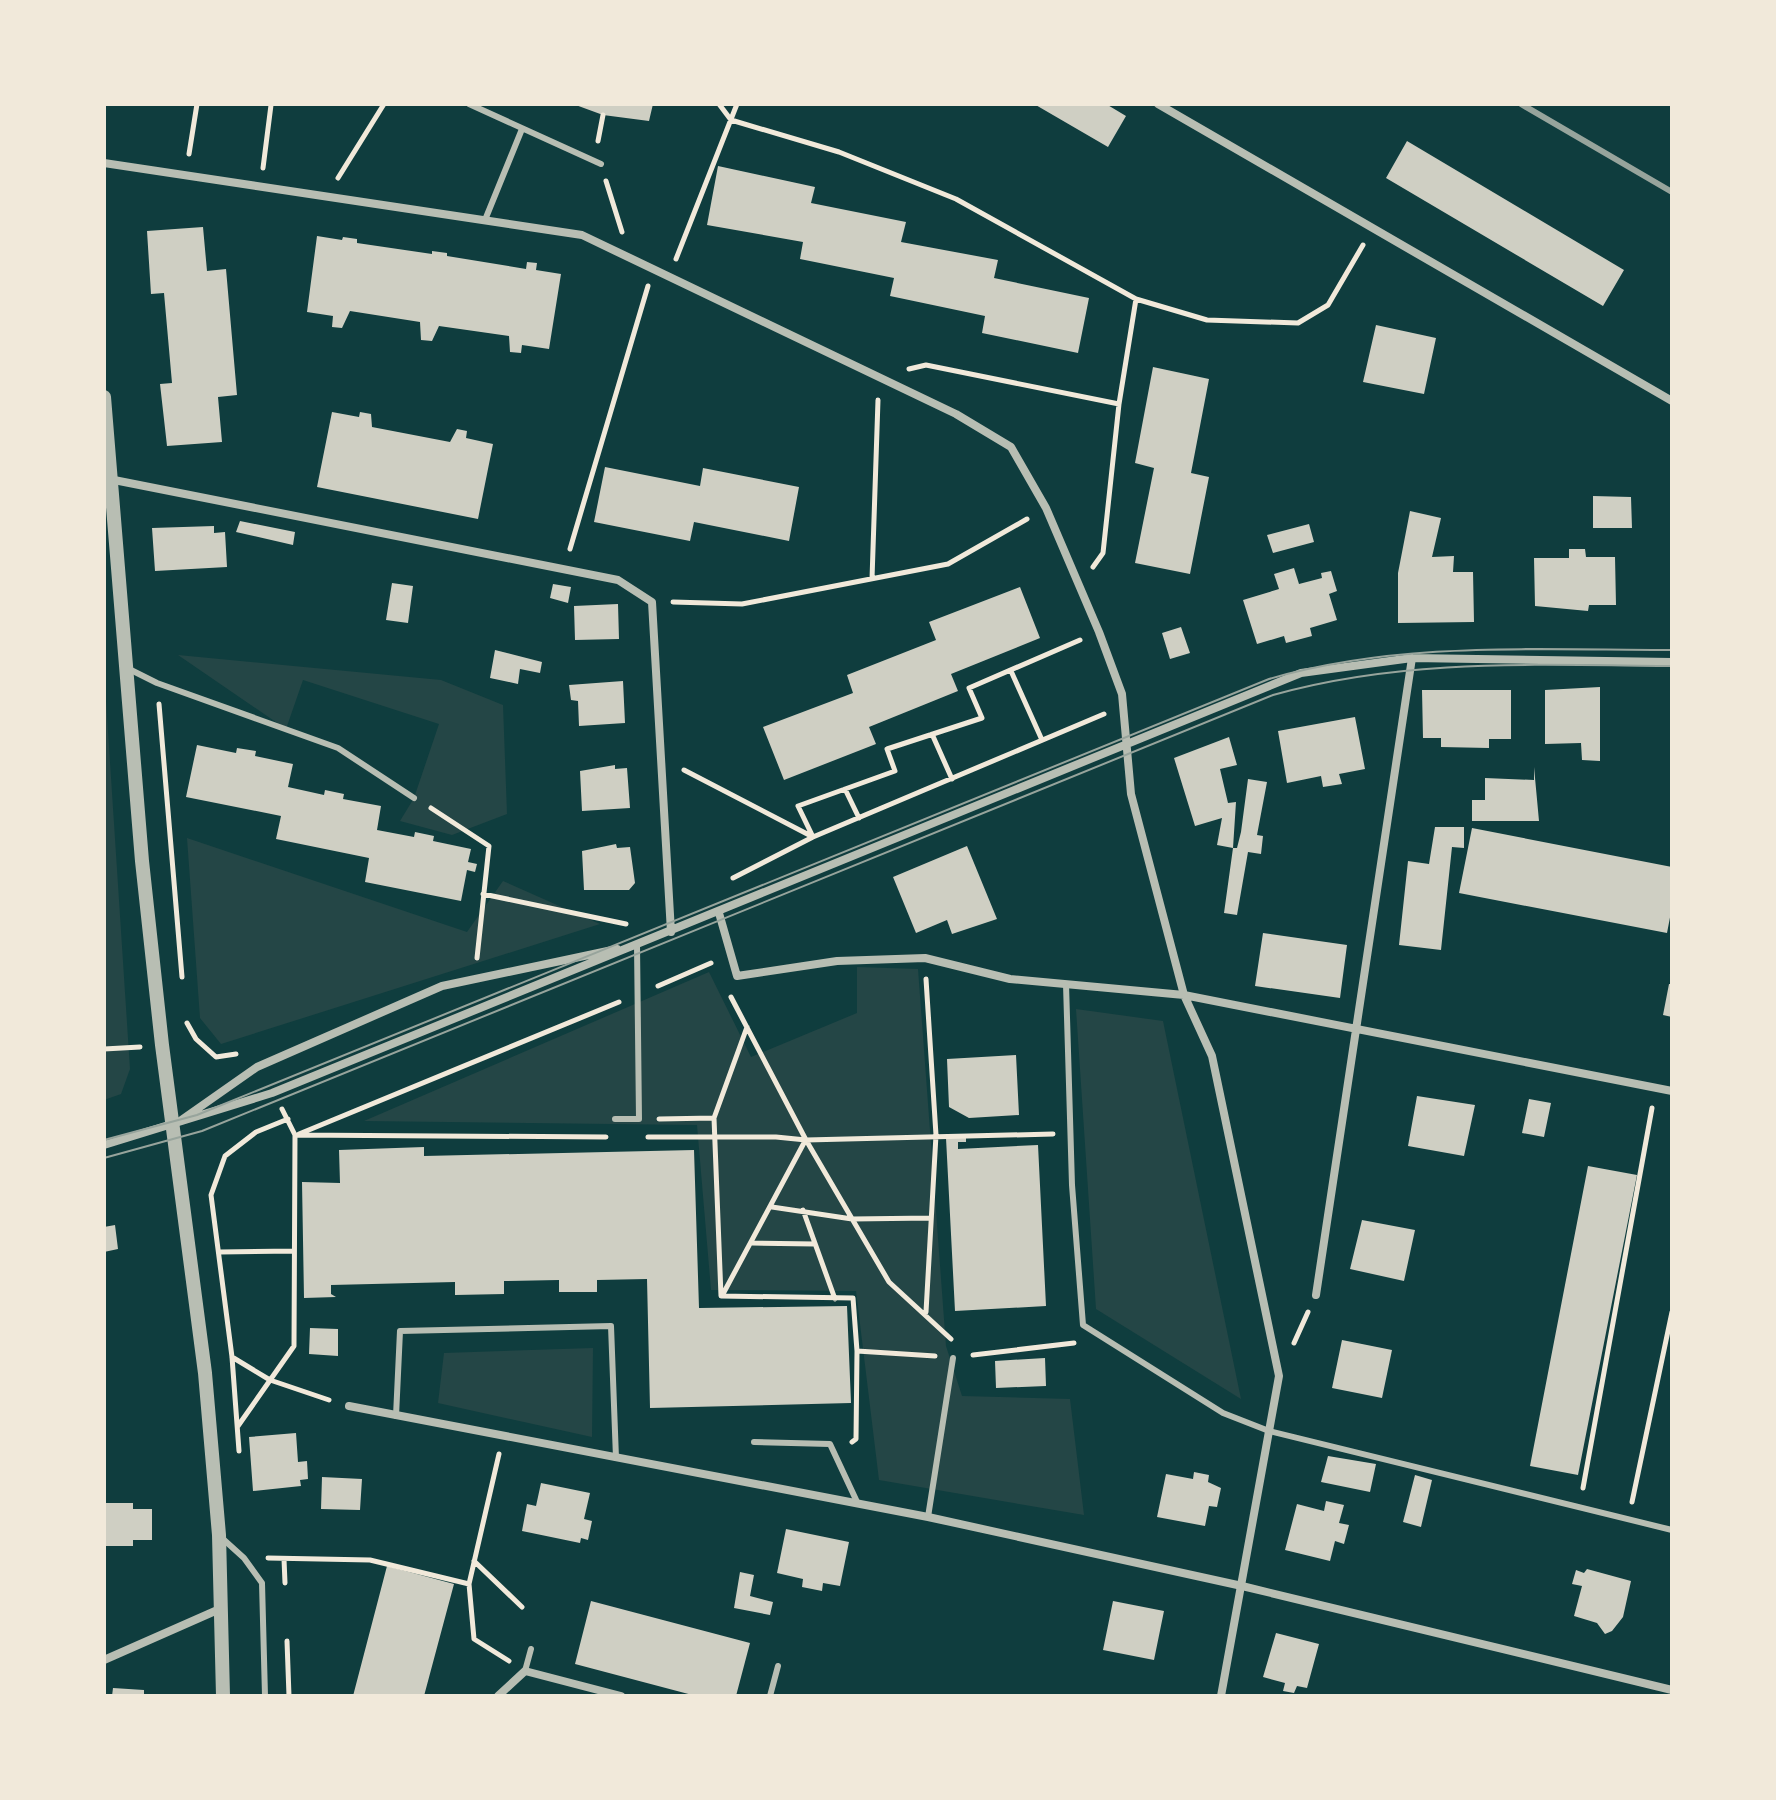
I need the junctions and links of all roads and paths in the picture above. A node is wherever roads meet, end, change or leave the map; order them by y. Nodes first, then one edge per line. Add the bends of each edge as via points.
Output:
1 (197, 104) edge
2 (384, 104) edge
3 (469, 104) edge
4 (719, 104) edge
5 (737, 104) edge
6 (1158, 104) edge
7 (271, 105) edge
8 (731, 120) junction
9 (522, 129) junction
10 (104, 163) edge
11 (601, 164) joint
12 (186, 175) junction
13 (261, 185) junction
14 (328, 195) junction
15 (485, 220) junction
16 (1373, 228) junction
17 (630, 259) junction
18 (653, 269) junction
19 (669, 277) junction
20 (1136, 299) junction
21 (879, 377) junction
22 (104, 397) edge
23 (1672, 401) edge
24 (1119, 404) junction
25 (109, 479) junction
26 (1046, 508) junction
27 (564, 569) junction
28 (872, 579) junction
29 (1079, 585) junction
30 (652, 602) junction
31 (1099, 632) junction
32 (1412, 658) junction
33 (1672, 662) edge
34 (126, 667) junction
35 (1011, 671) junction
36 (157, 683) junction
37 (1123, 706) junction
38 (932, 734) junction
39 (1042, 740) junction
40 (1124, 743) junction
41 (661, 758) junction
42 (952, 779) junction
43 (845, 789) junction
44 (414, 798) joint
45 (859, 818) junction
46 (813, 837) junction
47 (729, 881) dead end
48 (483, 894) junction
49 (719, 913) junction
50 (703, 919) junction
51 (618, 930) dead end
52 (671, 932) junction
53 (637, 945) junction
54 (925, 958) junction
55 (491, 960) dead end
56 (713, 962) junction
57 (476, 963) junction
58 (466, 966) dead end
59 (720, 975) dead end
60 (1066, 984) junction
61 (726, 988) dead end
62 (184, 993) dead end
63 (639, 994) junction
64 (1184, 995) junction
65 (185, 1008) dead end
66 (747, 1027) junction
67 (1358, 1030) junction
68 (244, 1053) dead end
69 (1672, 1091) edge
70 (714, 1118) junction
71 (288, 1119) dead end
72 (615, 1119) dead end
73 (639, 1119) junction
74 (1649, 1120) dead end
75 (174, 1125) junction
76 (1070, 1134) junction
77 (295, 1135) junction
78 (936, 1135) junction
79 (621, 1137) dead end
80 (637, 1137) dead end
81 (712, 1137) junction
82 (806, 1140) junction
83 (104, 1145) edge
84 (772, 1207) junction
85 (803, 1209) junction
86 (931, 1218) junction
87 (852, 1219) junction
88 (752, 1243) junction
89 (816, 1244) junction
90 (294, 1251) junction
91 (220, 1252) junction
92 (1316, 1295) joint
93 (721, 1296) junction
94 (835, 1299) junction
95 (926, 1312) junction
96 (1672, 1312) edge
97 (1106, 1339) junction
98 (857, 1351) junction
99 (232, 1357) junction
100 (953, 1358) junction
101 (1279, 1376) junction
102 (270, 1380) junction
103 (349, 1406) joint
104 (856, 1411) dead end
105 (396, 1416) junction
106 (238, 1426) junction
107 (1269, 1431) junction
108 (502, 1437) junction
109 (754, 1442) dead end
110 (240, 1453) dead end
111 (616, 1458) junction
112 (858, 1504) junction
113 (1580, 1507) junction
114 (928, 1517) junction
115 (1629, 1519) junction
116 (1672, 1530) edge
117 (219, 1535) junction
118 (244, 1558) junction
119 (474, 1561) junction
120 (469, 1584) junction
121 (1242, 1586) junction
122 (223, 1607) junction
123 (522, 1607) dead end
124 (531, 1649) dead end
125 (104, 1660) edge
126 (778, 1666) dead end
127 (525, 1671) junction
128 (1672, 1690) edge
129 (223, 1696) edge
130 (265, 1696) edge
131 (498, 1696) edge
132 (621, 1696) edge
133 (770, 1696) edge
134 (1221, 1696) edge

1 - 12 path
2 - 14 path
3 - 9 lane
4 - 8 path
5 - 8 path
6 - 16 street
7 - 13 path
8 - 19 path
8 - 20 path via 839,152 956,199
9 - 11 lane
9 - 15 lane
10 - 12 street
11 - 17 path
12 - 13 street
13 - 14 street
14 - 15 street
15 - 17 street via 582,235
16 - 20 path via 1328,305 1298,323 1207,320
16 - 23 street
17 - 18 street
18 - 19 street
18 - 27 path
19 - 21 street
20 - 24 path
21 - 24 path via 926,365
21 - 26 street via 1011,447
21 - 28 path
22 - 25 street
24 - 29 path via 1103,553
25 - 27 street
25 - 34 street
26 - 28 path via 948,564
26 - 29 street
27 - 30 street via 618,580
28 - 30 path via 742,604
29 - 31 street
30 - 41 street
31 - 35 path
31 - 37 street
32 - 33 street
32 - 40 street via 1301,673
32 - 67 street
34 - 36 lane
34 - 75 street via 142,861
35 - 38 path via 969,688 982,718
35 - 39 path
36 - 44 lane via 338,748
36 - 62 path
37 - 39 path
37 - 40 street
38 - 42 path
38 - 43 path via 887,749 895,771
39 - 42 path
40 - 49 street
40 - 64 street via 1131,794
41 - 46 path
41 - 52 street
42 - 45 path
43 - 45 path
43 - 46 path via 798,806
44 - 48 path via 489,846
45 - 46 path
46 - 47 path
48 - 51 path via 631,925
48 - 57 path
49 - 50 street
49 - 54 street via 737,976 837,961
50 - 52 street
50 - 56 path
52 - 53 street
53 - 63 lane
53 - 75 street via 272,1093
53 - 75 street via 442,986 257,1067
54 - 60 street via 1010,979
54 - 78 path
55 - 57 path
56 - 59 path
56 - 63 path
57 - 58 path
60 - 64 street
60 - 76 lane
61 - 66 path
63 - 73 lane
63 - 77 path
64 - 67 street
64 - 101 street via 1212,1056
65 - 68 path via 196,1039 216,1057
66 - 70 path
66 - 82 path
67 - 69 street
67 - 92 street
70 - 73 path
70 - 81 path
71 - 91 path via 256,1132 225,1156 211,1195
72 - 73 lane
74 - 113 path
75 - 83 street
75 - 117 street
76 - 78 path
76 - 97 lane via 1083,1325
77 - 79 path
77 - 90 path
78 - 82 path
78 - 86 path
80 - 81 path
81 - 82 path
81 - 93 path
82 - 84 path
82 - 87 path
84 - 85 path
84 - 88 path
85 - 87 path
85 - 89 path
86 - 87 path
86 - 95 path
87 - 95 path via 889,1282
88 - 89 path
88 - 93 path
89 - 94 path
90 - 91 path
90 - 102 path via 294,1346
91 - 99 path
92 - 101 path
93 - 94 path
94 - 98 path via 853,1298
95 - 100 path via 956,1343
96 - 115 path
97 - 100 path
97 - 107 lane via 1223,1413
98 - 100 path
98 - 104 path
99 - 102 path
99 - 106 path
100 - 114 lane
101 - 107 street
102 - 103 path
102 - 106 path
103 - 105 street
105 - 108 street
105 - 111 lane via 400,1331 611,1326
106 - 110 path
107 - 113 lane
107 - 121 street
108 - 111 street
108 - 119 path
109 - 112 lane via 830,1444
111 - 112 street
112 - 114 street
113 - 115 lane
114 - 121 street
115 - 116 lane
117 - 118 lane
117 - 122 street
118 - 120 path via 370,1560
118 - 130 lane via 262,1583
119 - 120 path
119 - 123 path
120 - 127 path via 474,1639
121 - 128 street
121 - 134 street
122 - 125 street
122 - 129 street
124 - 127 lane
126 - 133 lane
127 - 131 street
127 - 132 street

